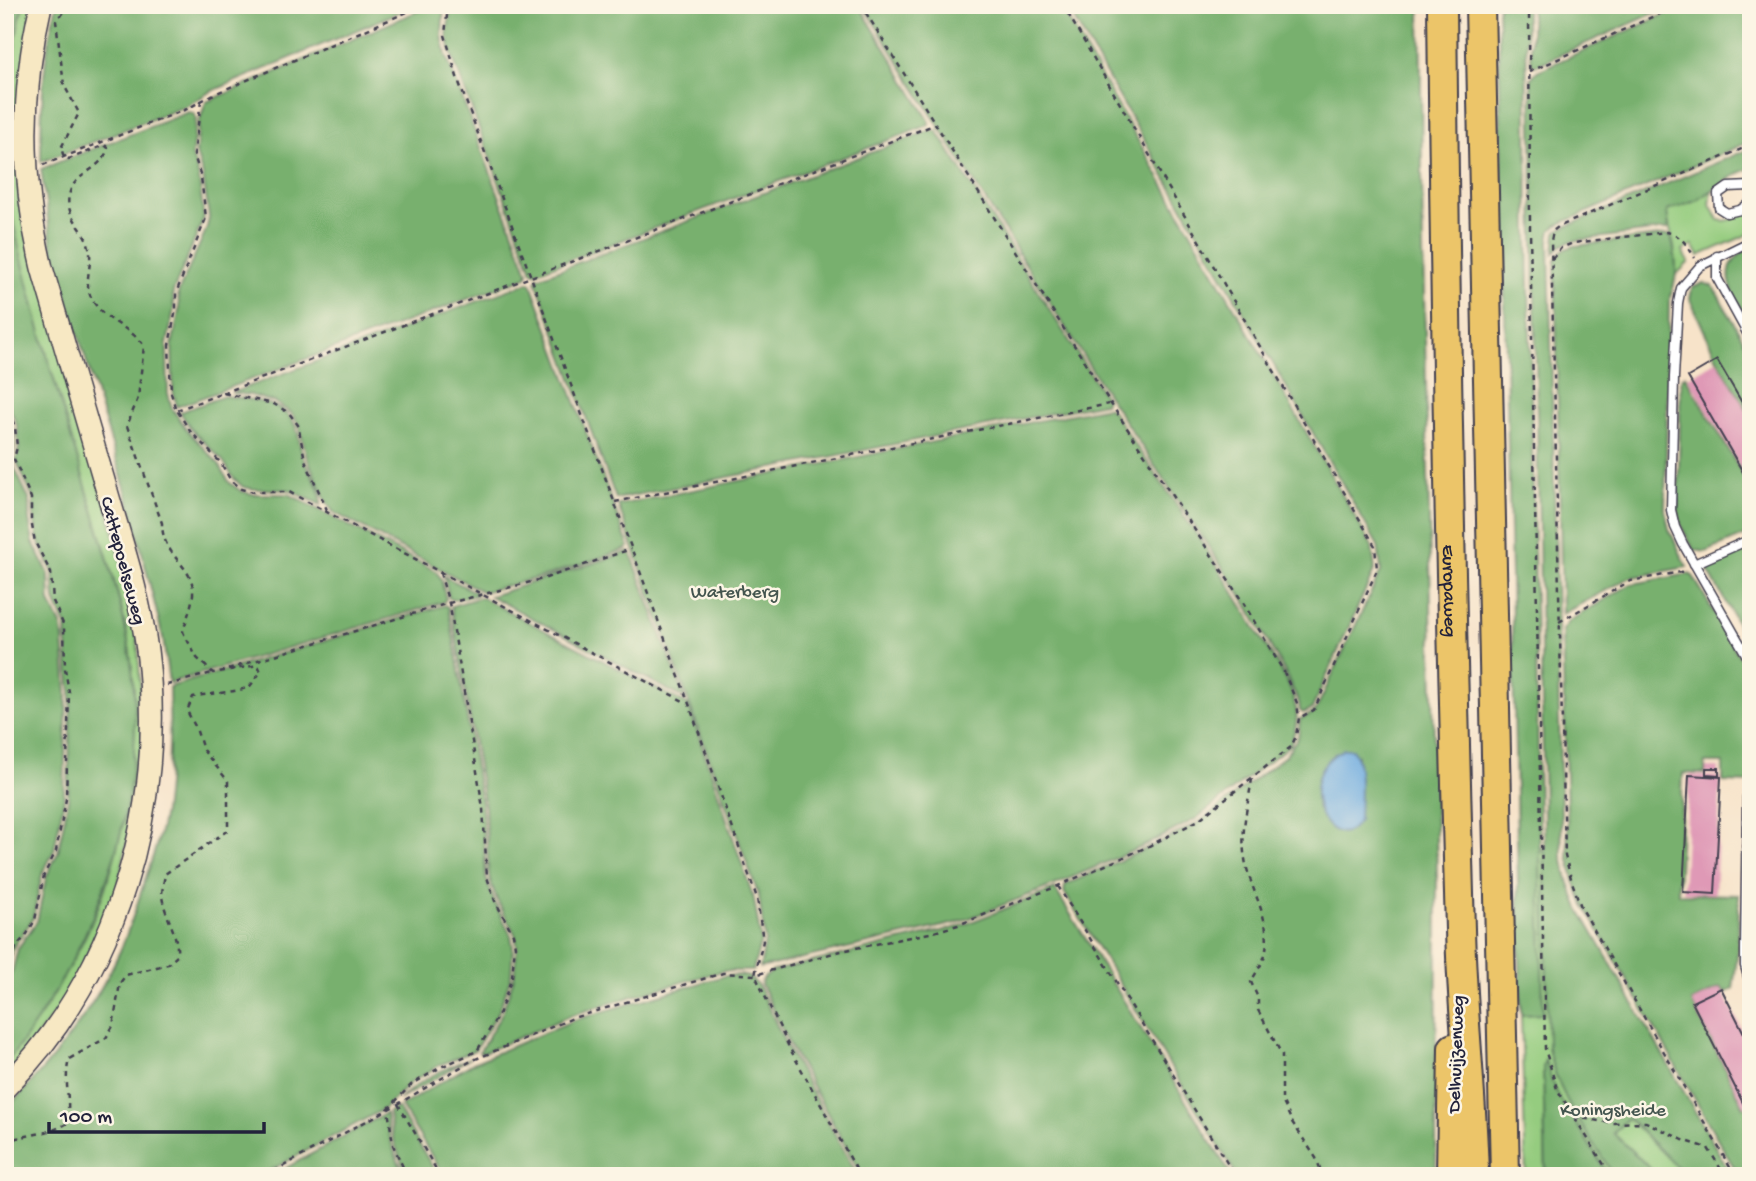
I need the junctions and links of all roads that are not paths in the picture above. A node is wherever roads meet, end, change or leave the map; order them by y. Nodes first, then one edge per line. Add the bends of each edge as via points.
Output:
1 (41, 5) edge
2 (1442, 5) edge
3 (1480, 5) edge
4 (1751, 186) edge
5 (1751, 202) edge
6 (1751, 241) edge
7 (1717, 256) junction
8 (1751, 340) edge
9 (1751, 539) edge
10 (1695, 566) junction
11 (1751, 663) edge
12 (1751, 792) edge
13 (1460, 933) junction
14 (1751, 988) edge
15 (5, 1088) edge
16 (1451, 1176) edge
17 (1474, 1176) edge
18 (1505, 1176) edge

1 - 15 street, Cattepoelseweg via 26,90 26,170 33,227 139,607 151,740 134,854 99,950 73,999
2 - 13 highway, Europaweg
3 - 18 highway, Europaweg
4 - 5 lane via 1728,187 1717,200 1727,213
6 - 7 lane
7 - 8 lane via 1717,278
7 - 10 lane via 1682,288 1678,303 1671,510
9 - 10 lane
10 - 11 lane
12 - 14 lane via 1747,797 1745,966
13 - 16 highway, Delhuijzenweg
13 - 17 highway, Europaweg

